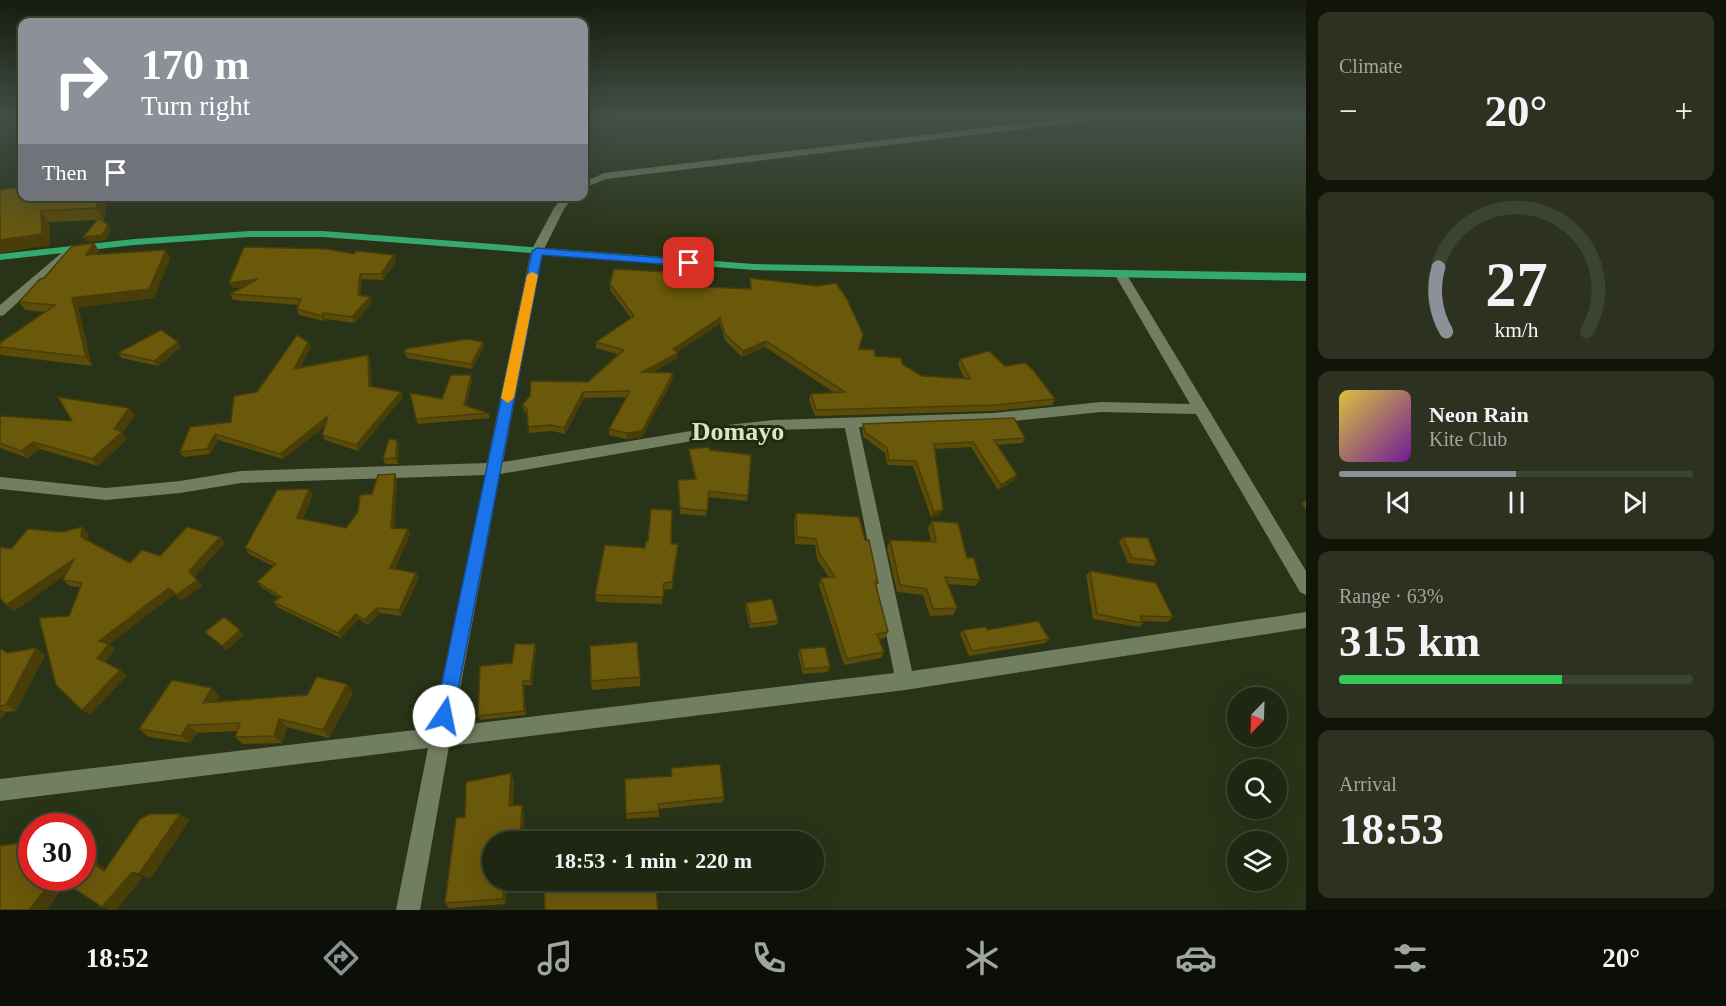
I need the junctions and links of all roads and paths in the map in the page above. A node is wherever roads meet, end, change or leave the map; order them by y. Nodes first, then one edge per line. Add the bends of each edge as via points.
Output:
1 (761, 157) edge
2 (588, 184) edge
3 (565, 201) edge
4 (71, 248) junction
5 (537, 251) junction
6 (0, 257) edge
7 (1121, 275) junction
8 (1306, 277) edge
9 (0, 312) edge
10 (1201, 409) junction
11 (851, 423) junction
12 (494, 469) junction
13 (0, 483) edge
14 (1306, 587) edge
15 (1306, 620) edge
16 (905, 681) junction
17 (440, 739) junction
18 (0, 790) edge
19 (408, 910) edge

1 - 2 street via 615,175
3 - 5 street
4 - 5 main road via 249,234 323,234
4 - 6 main road
4 - 9 street
5 - 7 main road via 754,267
5 - 12 street
7 - 8 main road
7 - 10 street
10 - 11 street via 1101,407 993,418
10 - 14 street
11 - 12 street via 727,430
11 - 16 street
12 - 13 street via 241,477 106,494
12 - 17 street
15 - 16 street
16 - 17 street
17 - 18 street
17 - 19 street

